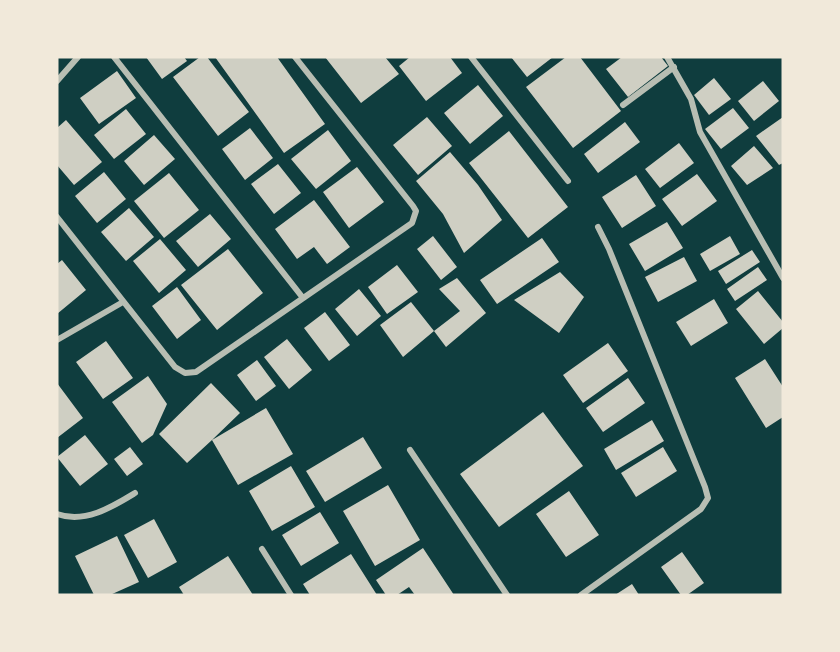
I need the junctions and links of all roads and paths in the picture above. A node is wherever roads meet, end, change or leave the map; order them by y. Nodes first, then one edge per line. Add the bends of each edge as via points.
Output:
1 (78, 57) edge
2 (114, 57) edge
3 (295, 57) edge
4 (471, 57) edge
5 (667, 57) edge
6 (674, 67) junction
7 (57, 81) edge
8 (623, 105) dead end
9 (568, 181) dead end
10 (57, 217) edge
11 (598, 227) dead end
12 (783, 278) edge
13 (303, 298) junction
14 (123, 302) junction
15 (57, 340) edge
16 (410, 450) dead end
17 (135, 493) dead end
18 (57, 514) edge
19 (261, 549) dead end
20 (291, 595) edge
21 (507, 595) edge
22 (580, 595) edge

1 - 7 street
2 - 13 street
3 - 13 street via 416,211 412,223
4 - 9 street
5 - 6 street
6 - 8 street
6 - 12 street via 691,99 700,132
10 - 14 street
11 - 22 street via 708,498 701,508
13 - 14 street via 190,374 175,367
14 - 15 street
16 - 21 street
17 - 18 street via 110,508 82,517
19 - 20 street

